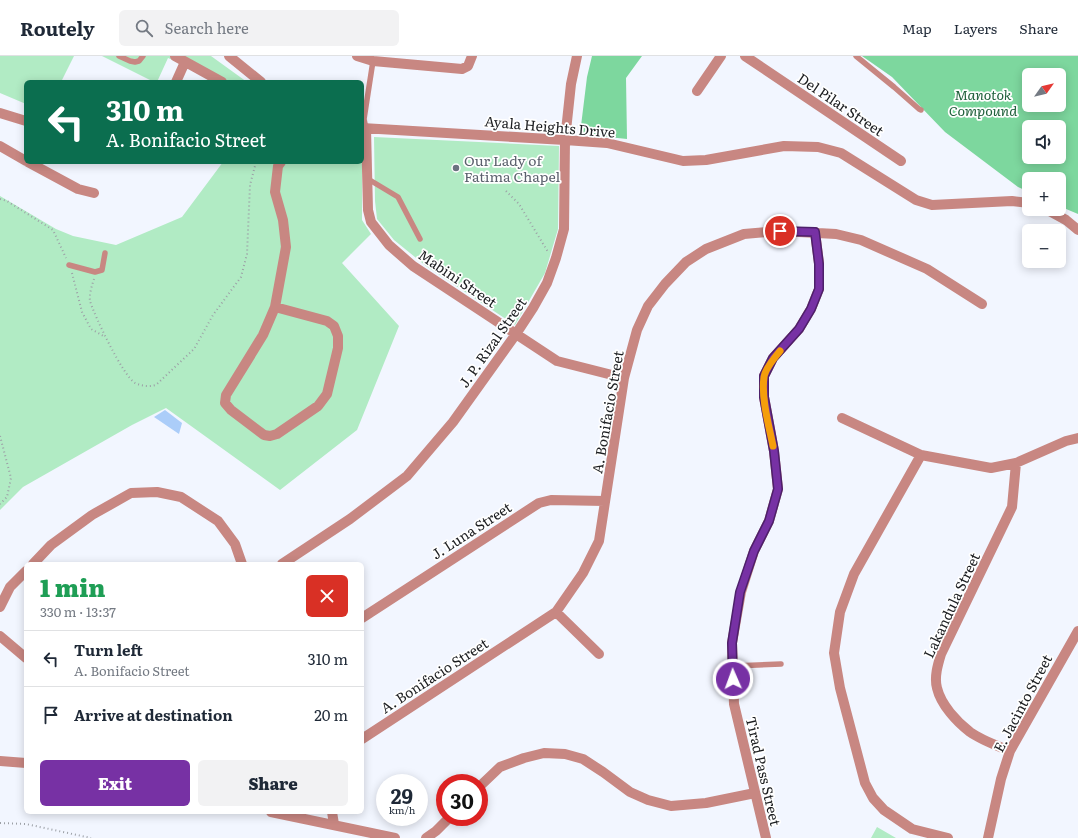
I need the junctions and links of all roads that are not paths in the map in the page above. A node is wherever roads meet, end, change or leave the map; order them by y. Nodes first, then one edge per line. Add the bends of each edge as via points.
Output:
1 (119, 56) edge
2 (143, 56) edge
3 (175, 56) edge
4 (229, 56) edge
5 (356, 56) edge
6 (472, 56) edge
7 (577, 56) edge
8 (721, 56) edge
9 (745, 56) edge
10 (856, 56) edge
11 (374, 58) edge
12 (185, 62) junction
13 (177, 80) edge
14 (218, 80) edge
15 (259, 80) edge
16 (697, 91) dead end
17 (921, 110) dead end
18 (0, 113) edge
19 (24, 120) edge
20 (364, 128) edge
21 (565, 140) junction
22 (0, 146) edge
23 (24, 160) edge
24 (901, 161) dead end
25 (31, 164) edge
26 (280, 164) edge
27 (368, 179) junction
28 (94, 193) dead end
29 (1022, 202) edge
30 (1059, 216) edge
31 (1078, 230) edge
32 (815, 232) junction
33 (420, 239) dead end
34 (105, 253) dead end
35 (69, 265) road end
36 (982, 304) dead end
37 (275, 307) junction
38 (516, 334) junction
39 (624, 378) junction
40 (842, 418) dead end
41 (1078, 438) edge
42 (920, 455) junction
43 (1016, 464) junction
44 (605, 501) junction
45 (35, 562) edge
46 (241, 562) edge
47 (285, 562) edge
48 (24, 573) edge
49 (0, 606) edge
50 (556, 612) junction
51 (364, 617) edge
52 (1078, 631) edge
53 (0, 636) edge
54 (599, 654) dead end
55 (24, 656) edge
56 (781, 664) dead end
57 (733, 666) junction
58 (364, 738) edge
59 (1010, 751) junction
60 (0, 761) edge
61 (24, 763) edge
62 (488, 779) edge
63 (755, 793) junction
64 (295, 814) edge
65 (332, 814) edge
66 (307, 815) edge
67 (334, 824) junction
68 (441, 826) edge
69 (395, 838) edge
70 (426, 838) edge
71 (766, 838) edge
72 (948, 838) edge
73 (988, 838) edge

1 - 2 lane via 135,62 140,61
3 - 12 street
4 - 15 street
5 - 11 street
6 - 11 street via 468,66 462,69
7 - 21 street, J. P. Rizal Street
8 - 16 street
9 - 24 street, Del Pilar Street
10 - 17 lane
11 - 20 lane
12 - 13 street
12 - 14 street
18 - 19 street
20 - 21 street, Ayala Heights Drive
20 - 27 street, Mabini Street
21 - 29 street, Ayala Heights Drive via 607,143 683,161 706,160 784,146 818,147 841,153 916,200 932,205
21 - 38 street, J. P. Rizal Street via 564,229 546,284
22 - 23 street
25 - 28 street via 78,189
26 - 37 street via 276,192 286,248
27 - 33 lane via 398,198
27 - 38 street, Mabini Street via 368,210 371,222 389,245 413,266
30 - 31 street
32 - 36 street, A. Bonifacio Street via 861,240 927,269
32 - 39 street, A. Bonifacio Street via 744,234 706,249 686,262 648,306 637,330
32 - 57 street, Tirad Pass Street via 819,289 799,329 773,358 764,376 764,397 778,489 769,521 754,551 740,592 732,643
34 - 35 lane via 102,270 95,272
37 - 37 street via 328,320 338,336 338,348 327,394 318,406 277,434 270,436 264,435 231,410 226,403 226,395 263,335
38 - 39 street, Mabini Street via 557,361
38 - 47 street, J. P. Rizal Street via 453,422 407,476 350,519
39 - 44 street, A. Bonifacio Street
40 - 42 street
41 - 43 street
42 - 43 street via 991,468
42 - 72 street via 854,574 840,612 834,653 840,688 865,783 873,798 884,810 912,829
43 - 59 street, Lakandula Street via 1012,507 941,654 936,688 945,705 971,733
44 - 50 street, A. Bonifacio Street via 599,541 583,573
44 - 51 street, J. Luna Street via 551,500 539,503
45 - 46 street via 92,514 131,493 157,492 182,497 218,521 235,544
48 - 49 street via 10,587
50 - 54 street
50 - 58 street, A. Bonifacio Street
52 - 59 street, E. Jacinto Street
53 - 55 street
56 - 57 lane
57 - 63 street, Tirad Pass Street via 734,704
59 - 73 street, E. Jacinto Street
60 - 61 street
62 - 63 street via 500,768 524,758 544,753 565,754 582,759 630,792 671,806 706,803
63 - 71 street, Tirad Pass Street
64 - 66 street
65 - 67 street
66 - 67 street
67 - 69 street
68 - 70 street

